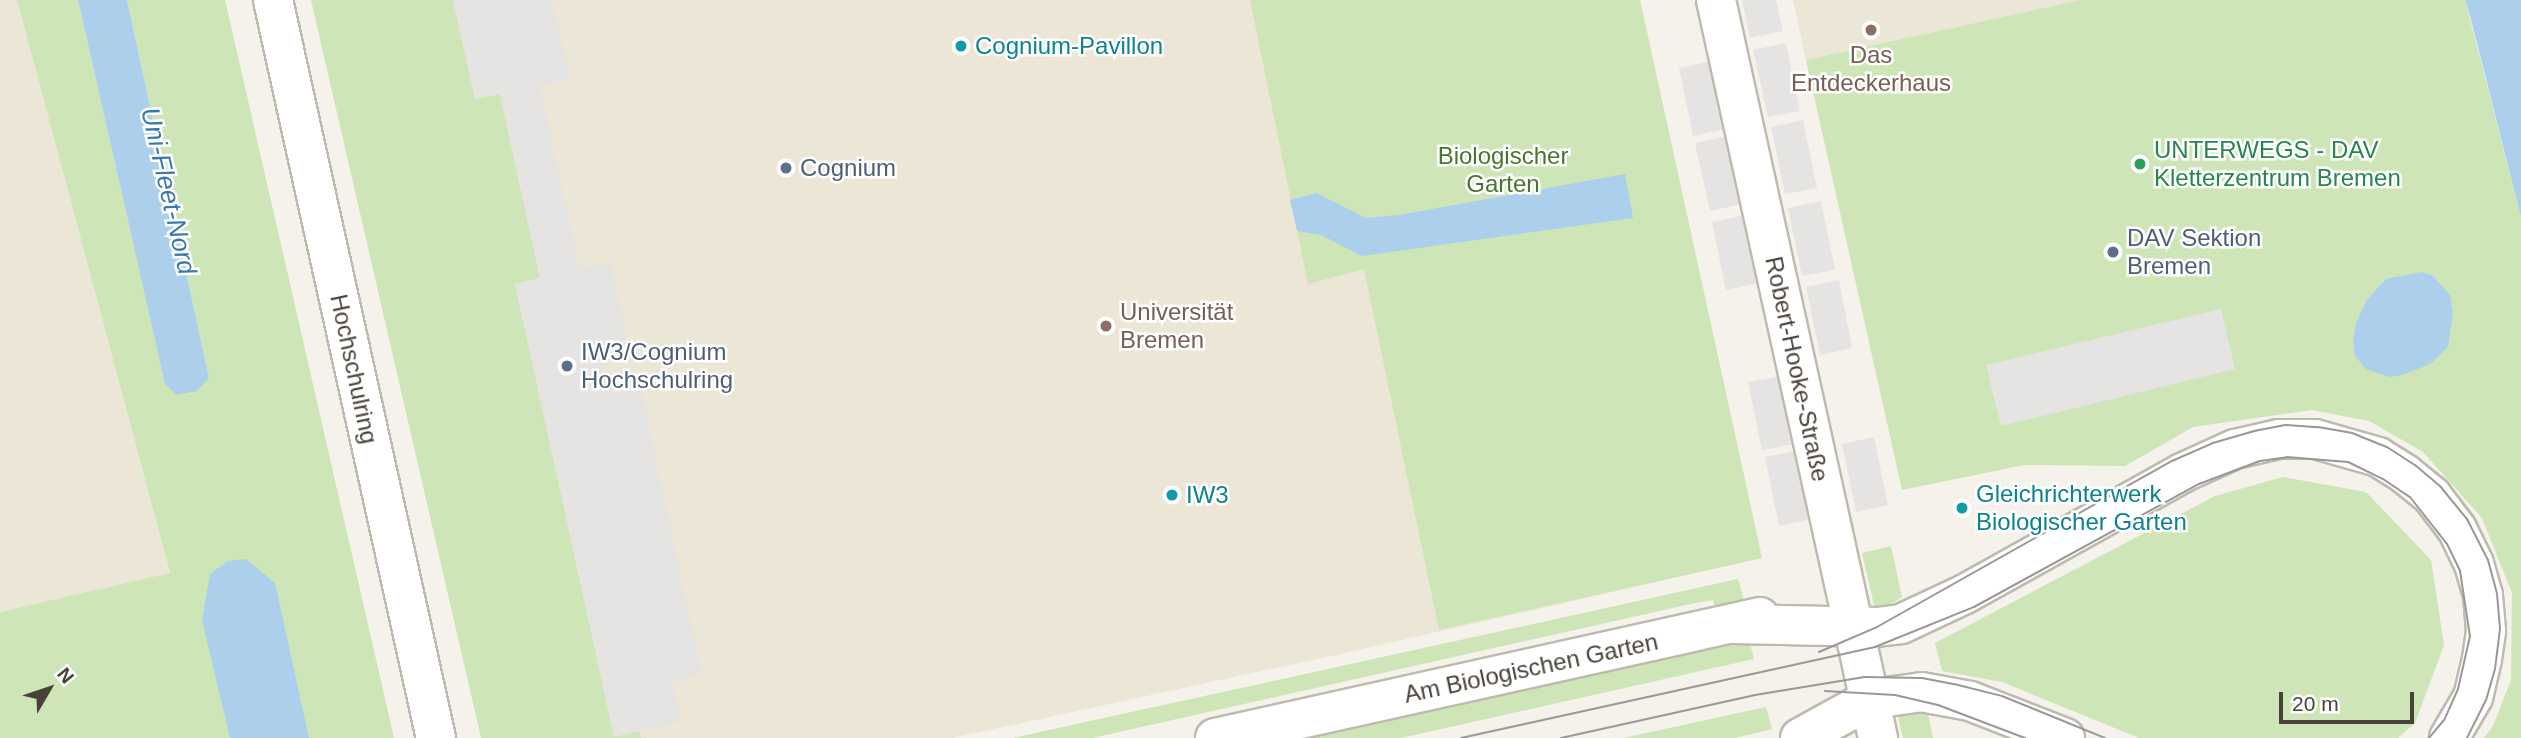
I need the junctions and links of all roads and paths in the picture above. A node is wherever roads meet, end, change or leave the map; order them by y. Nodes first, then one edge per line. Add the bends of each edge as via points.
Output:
1 (273, 0) edge
2 (1716, 0) edge
3 (1850, 610) junction
4 (1875, 722) edge
5 (436, 738) edge
6 (1215, 738) edge
7 (1800, 738) edge
8 (1822, 738) edge
9 (2065, 738) edge
10 (2449, 738) edge

1 - 5 street, Hochschulring
2 - 3 street, Robert-Hooke-Straße
3 - 4 street, Robert-Hooke-Straße
3 - 6 street, Am Biologischen Garten via 1734,624
3 - 10 street, Am Biologischen Garten via 1889,627 1918,618 2182,473 2235,449 2279,439 2315,439 2378,457 2405,474 2432,496 2457,528 2474,564 2483,596 2484,650 2473,697
4 - 7 street
4 - 8 street
4 - 9 street via 1908,693 1935,694 1970,701

